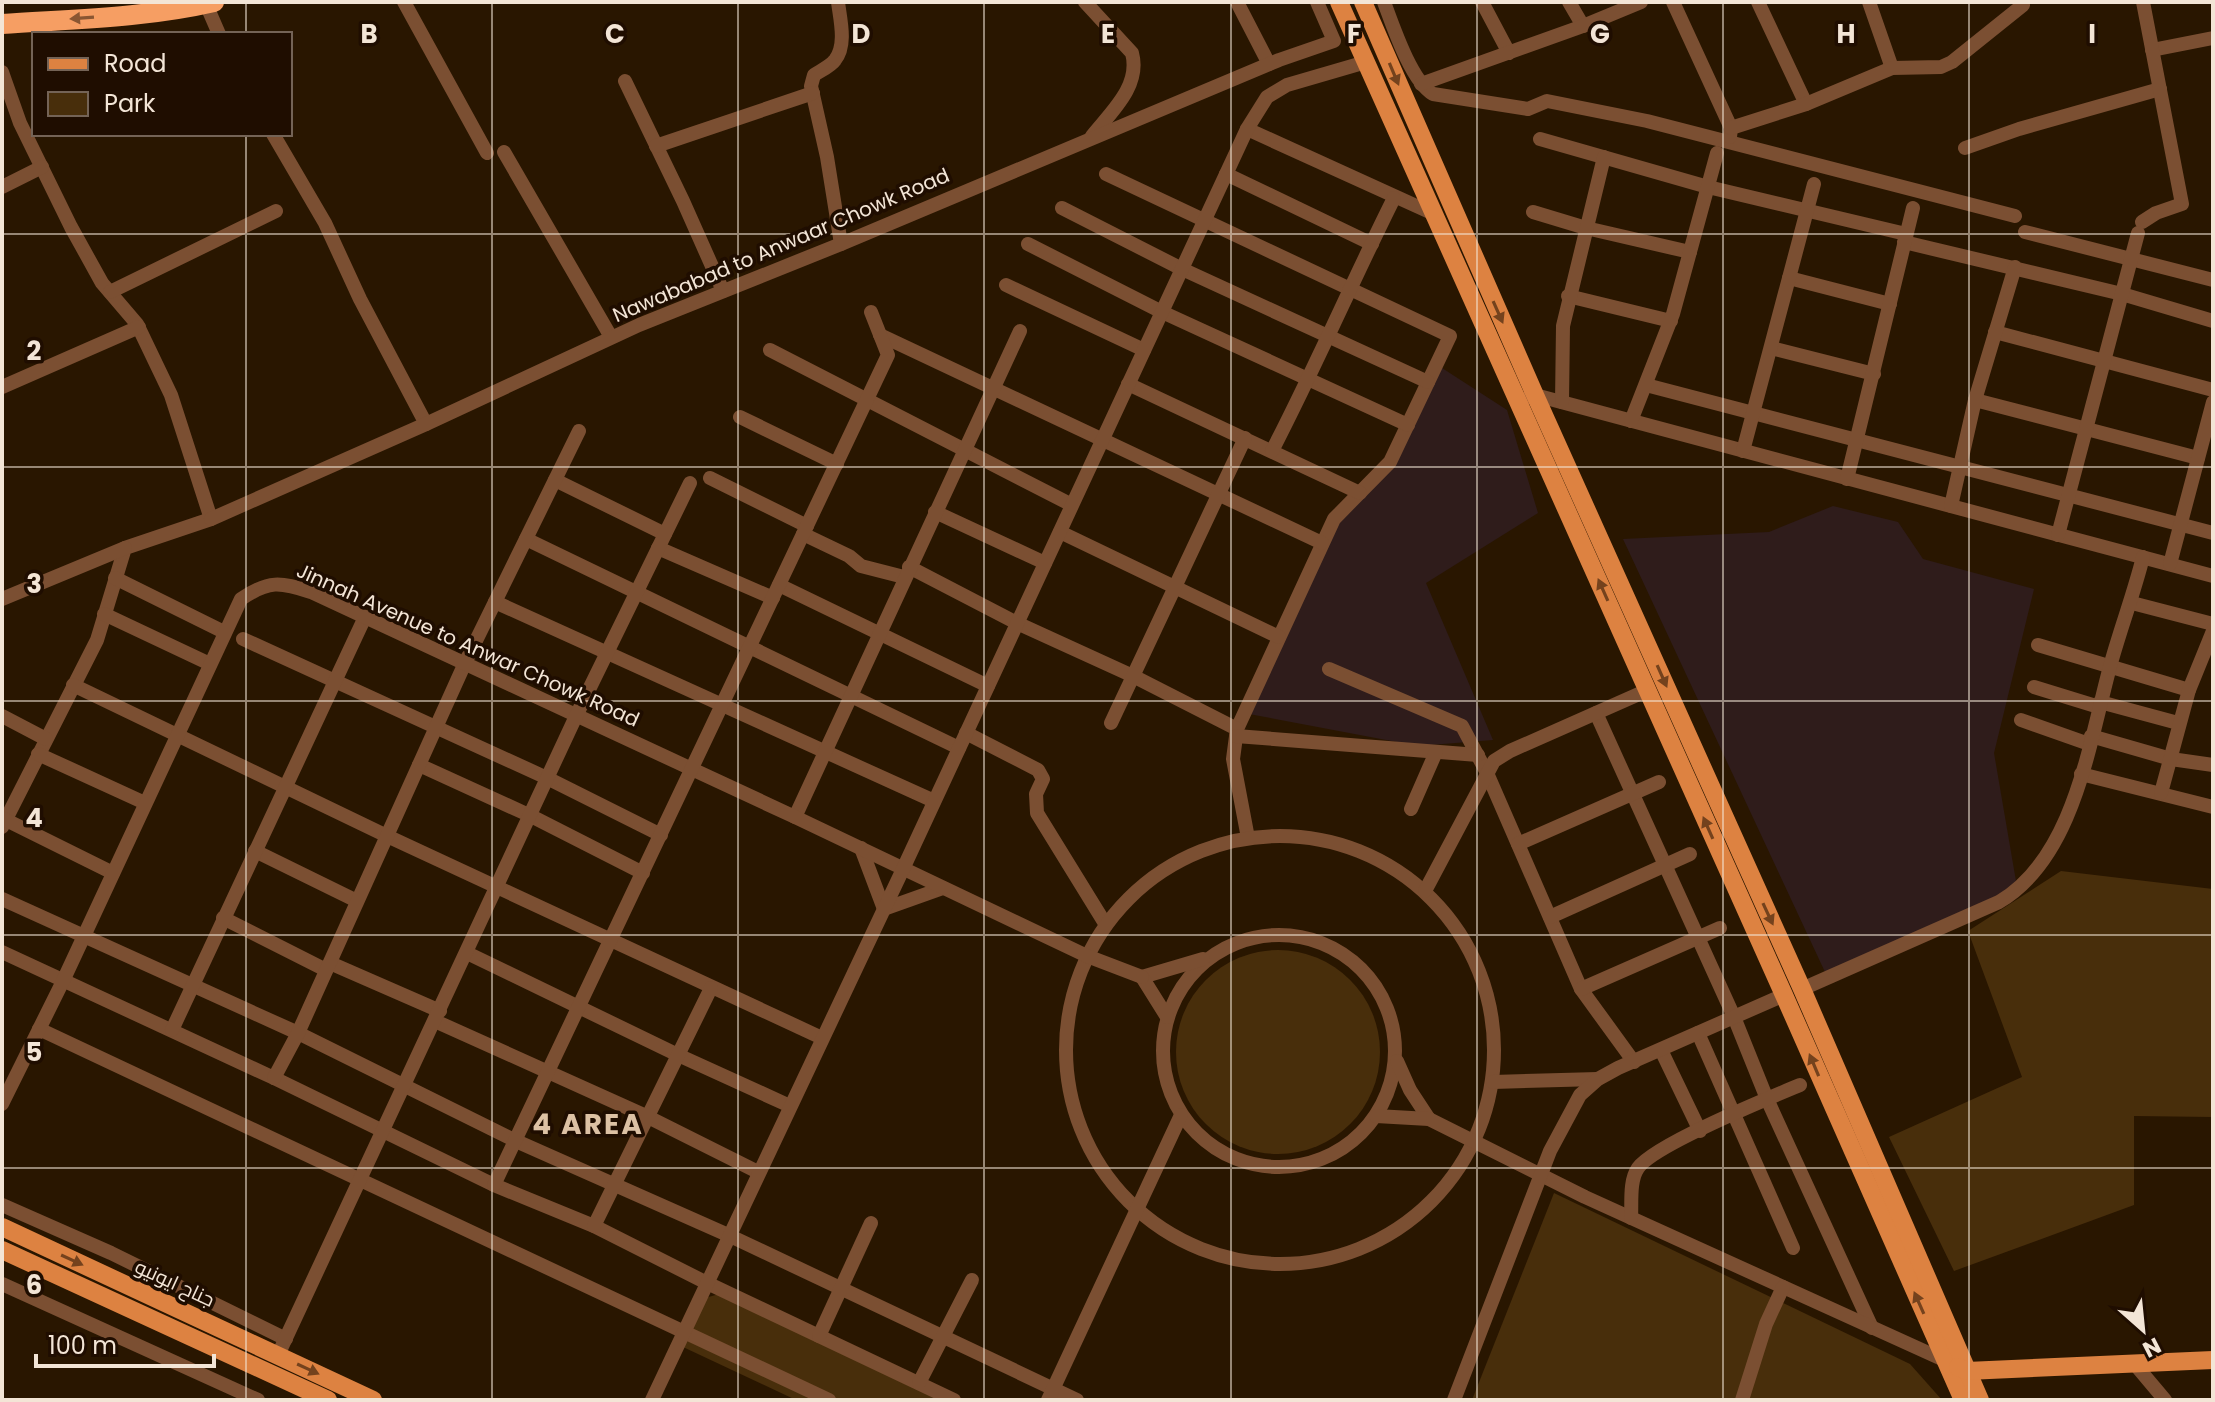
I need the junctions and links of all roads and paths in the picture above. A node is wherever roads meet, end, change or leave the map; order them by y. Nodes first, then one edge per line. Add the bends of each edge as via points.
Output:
1 (404, 2) edge
2 (838, 2) edge
3 (1085, 2) edge
4 (1237, 2) edge
5 (1317, 2) edge
6 (1339, 2) edge
7 (1363, 2) edge
8 (1384, 2) edge
9 (1482, 2) edge
10 (1569, 2) edge
11 (1641, 2) edge
12 (1673, 2) edge
13 (1758, 2) edge
14 (1869, 2) edge
15 (2143, 2) edge
16 (210, 3) edge
17 (2023, 5) dead end
18 (2, 24) edge
19 (1583, 26) junction
20 (218, 32) edge
21 (2213, 38) edge
22 (2152, 50) junction
23 (1509, 53) junction
24 (1366, 62) junction
25 (1269, 64) junction
26 (1892, 68) junction
27 (2, 72) edge
28 (625, 81) dead end
29 (1421, 84) junction
30 (2160, 89) junction
31 (813, 93) junction
32 (1806, 104) junction
33 (1409, 110) junction
34 (1392, 120) junction
35 (1247, 129) junction
36 (1730, 135) junction
37 (274, 136) edge
38 (1089, 139) junction
39 (1540, 139) dead end
40 (656, 146) junction
41 (1965, 148) dead end
42 (504, 152) dead end
43 (487, 153) dead end
44 (1717, 153) dead end
45 (1604, 157) junction
46 (42, 167) junction
47 (1106, 174) dead end
48 (1226, 174) junction
49 (1814, 184) dead end
50 (2, 187) edge
51 (1708, 187) junction
52 (1394, 198) junction
53 (1062, 208) dead end
54 (1913, 208) dead end
55 (1807, 210) junction
56 (276, 211) dead end
57 (1533, 212) dead end
58 (1434, 214) junction
59 (2015, 216) dead end
60 (1204, 220) junction
61 (1586, 228) junction
62 (2025, 232) dead end
63 (1905, 238) junction
64 (841, 244) junction
65 (1028, 244) dead end
66 (1372, 244) junction
67 (1690, 252) junction
68 (2132, 258) junction
69 (2015, 267) junction
70 (1182, 269) junction
71 (1789, 278) junction
72 (2213, 280) edge
73 (1006, 285) dead end
74 (1350, 289) junction
75 (723, 291) junction
76 (110, 292) junction
77 (2122, 294) junction
78 (1568, 296) junction
79 (1890, 304) junction
80 (871, 312) dead end
81 (1162, 312) junction
82 (1671, 321) junction
83 (2213, 321) edge
84 (139, 327) junction
85 (1020, 331) dead end
86 (1995, 332) junction
87 (880, 335) junction
88 (1327, 335) junction
89 (611, 337) junction
90 (1771, 348) junction
91 (770, 350) dead end
92 (1144, 350) junction
93 (2104, 361) junction
94 (1874, 374) junction
95 (1309, 379) junction
96 (1428, 382) junction
97 (1128, 384) junction
98 (1646, 385) junction
99 (2, 387) edge
100 (994, 388) junction
101 (2213, 390) edge
102 (1526, 398) junction
103 (867, 400) junction
104 (1975, 400) junction
105 (1562, 402) junction
106 (2213, 402) edge
107 (1753, 413) junction
108 (740, 417) dead end
109 (1631, 421) junction
110 (426, 424) junction
111 (1408, 425) junction
112 (2087, 429) junction
113 (579, 431) dead end
114 (1245, 438) junction
115 (1103, 439) junction
116 (1858, 440) junction
117 (965, 450) junction
118 (1272, 451) junction
119 (1743, 451) junction
120 (2198, 458) junction
121 (837, 464) junction
122 (1959, 466) junction
123 (710, 478) dead end
124 (1847, 479) junction
125 (555, 480) junction
126 (690, 483) dead end
127 (1219, 493) junction
128 (1360, 493) junction
129 (2069, 495) junction
130 (1070, 504) junction
131 (1586, 504) junction
132 (1951, 506) junction
133 (935, 512) junction
134 (1568, 512) junction
135 (211, 519) junction
136 (2180, 525) junction
137 (805, 530) junction
138 (1060, 532) junction
139 (2213, 533) edge
140 (665, 534) junction
141 (2058, 535) junction
142 (526, 539) junction
143 (1322, 543) junction
144 (125, 548) junction
145 (658, 548) junction
146 (2143, 557) junction
147 (1045, 563) junction
148 (2170, 564) junction
149 (906, 572) junction
150 (2213, 576) edge
151 (115, 578) junction
152 (1176, 586) junction
153 (637, 592) junction
154 (776, 592) junction
155 (2, 599) edge
156 (495, 602) junction
157 (2132, 603) junction
158 (104, 614) junction
159 (365, 617) junction
160 (1017, 623) junction
161 (2213, 624) edge
162 (2213, 631) edge
163 (224, 632) junction
164 (878, 634) junction
165 (1279, 637) junction
166 (243, 639) dead end
167 (2038, 645) dead end
168 (750, 647) junction
169 (607, 653) junction
170 (465, 663) junction
171 (210, 664) junction
172 (2110, 666) junction
173 (1329, 669) dead end
174 (1133, 676) junction
175 (334, 683) junction
176 (73, 685) junction
177 (988, 686) junction
178 (2034, 687) dead end
179 (1648, 690) junction
180 (2189, 690) junction
181 (850, 695) junction
182 (2100, 704) junction
183 (722, 705) junction
184 (1596, 713) junction
185 (577, 714) junction
186 (2, 716) edge
187 (2021, 720) dead end
188 (1111, 723) dead end
189 (2178, 723) junction
190 (436, 727) junction
191 (966, 733) junction
192 (1236, 733) junction
193 (177, 734) junction
194 (46, 739) junction
195 (2090, 740) junction
196 (959, 748) junction
197 (824, 752) junction
198 (1436, 752) junction
199 (38, 754) junction
200 (1478, 755) junction
201 (2171, 759) junction
202 (419, 765) junction
203 (2213, 765) edge
204 (692, 770) junction
205 (1487, 773) junction
206 (2081, 774) junction
207 (547, 778) junction
208 (1659, 782) dead end
209 (286, 786) junction
210 (2161, 793) junction
211 (1632, 794) junction
212 (934, 801) junction
213 (145, 803) junction
214 (2213, 807) edge
215 (1411, 809) dead end
216 (531, 816) junction
217 (795, 817) junction
218 (3, 822) edge
219 (661, 835) junction
220 (387, 836) junction
221 (1248, 838) junction
222 (1518, 844) junction
223 (861, 848) junction
224 (255, 851) junction
225 (1690, 854) dead end
226 (1664, 865) junction
227 (903, 869) junction
228 (113, 873) junction
229 (643, 873) junction
230 (1743, 882) junction
231 (498, 888) junction
232 (943, 888) junction
233 (1425, 891) junction
234 (2, 899) edge
235 (357, 901) junction
236 (884, 909) junction
237 (1550, 917) junction
238 (223, 918) junction
239 (1106, 925) junction
240 (1720, 928) dead end
241 (84, 935) junction
242 (1698, 938) junction
243 (611, 940) junction
244 (2, 952) edge
245 (467, 953) junction
246 (1087, 956) junction
247 (1208, 958) junction
248 (328, 966) junction
249 (1142, 977) junction
250 (63, 981) junction
251 (191, 985) junction
252 (711, 988) junction
253 (1581, 989) junction
254 (1793, 992) junction
255 (579, 1006) junction
256 (438, 1016) junction
257 (1167, 1017) junction
258 (1734, 1017) junction
259 (39, 1029) junction
260 (172, 1030) junction
261 (298, 1033) junction
262 (1698, 1033) junction
263 (822, 1038) junction
264 (1661, 1050) junction
265 (678, 1055) junction
266 (1397, 1061) junction
267 (1634, 1062) junction
268 (548, 1073) junction
269 (274, 1078) junction
270 (1598, 1079) junction
271 (1493, 1082) junction
272 (1800, 1085) dead end
273 (405, 1087) junction
274 (1767, 1099) junction
275 (2, 1104) edge
276 (790, 1106) junction
277 (1735, 1114) junction
278 (1181, 1115) junction
279 (1376, 1116) junction
280 (648, 1117) junction
281 (1429, 1119) junction
282 (383, 1131) junction
283 (1700, 1131) junction
284 (516, 1141) junction
285 (1474, 1142) junction
286 (758, 1172) junction
287 (1541, 1175) junction
288 (360, 1180) junction
289 (494, 1185) junction
290 (614, 1185) junction
291 (2, 1205) edge
292 (1136, 1210) junction
293 (1631, 1218) junction
294 (871, 1223) dead end
295 (594, 1226) junction
296 (2, 1227) edge
297 (728, 1235) junction
298 (1793, 1248) dead end
299 (2, 1250) edge
300 (972, 1280) dead end
301 (705, 1282) junction
302 (2, 1284) edge
303 (1783, 1287) junction
304 (841, 1288) junction
305 (1872, 1328) junction
306 (683, 1332) junction
307 (819, 1336) junction
308 (943, 1337) junction
309 (282, 1347) junction
310 (1944, 1360) junction
311 (2213, 1360) edge
312 (2133, 1362) junction
313 (1967, 1371) junction
314 (919, 1383) junction
315 (1051, 1394) edge
316 (258, 1400) edge
317 (328, 1400) edge
318 (373, 1400) edge
319 (652, 1400) edge
320 (829, 1400) edge
321 (954, 1400) edge
322 (1077, 1400) edge
323 (1454, 1400) edge
324 (1742, 1400) edge
325 (1963, 1400) edge
326 (1980, 1400) edge
327 (2165, 1400) edge

1 - 43 street
2 - 31 street via 839,51 835,61 814,75
3 - 38 street via 1134,58 1130,87
4 - 25 street
5 - 25 street, Nawababad to Anwaar Chowk Road via 1334,41
6 - 24 main road
7 -> 33 main road
8 - 29 street
9 - 23 street
10 - 19 street
11 - 19 street
12 - 36 street
13 - 32 street
14 - 26 street
15 - 22 street
16 -> 18 highway via 133,15
16 - 20 street
17 - 26 street via 1952,62
19 - 23 street
21 - 22 street
22 - 30 street
23 - 29 street
24 - 34 main road
24 - 35 street via 1287,85 1267,97
25 - 38 street, Nawababad to Anwaar Chowk Road
26 - 32 street
27 - 46 street
28 - 40 street
29 - 36 street via 1433,94 1528,109 1547,101
30 - 41 street
30 - 68 street via 2182,204 2140,227
31 - 40 street
31 - 64 street
32 - 36 street
33 - 34 main road
33 -> 102 main road
34 - 58 main road
35 - 48 street
35 - 52 street
36 - 59 street
37 - 110 street via 325,223
38 - 64 street, Nawababad to Anwaar Chowk Road
39 - 45 street
40 - 75 street
42 - 89 street
44 - 51 street
45 - 51 street
45 - 61 street
46 - 50 street
46 - 76 street
47 - 60 street
48 - 60 street
48 - 66 street
49 - 55 street
51 - 55 street
51 - 67 street
52 - 58 street
52 - 66 street
53 - 70 street
54 - 63 street
55 - 63 street
55 - 71 street
56 - 76 street
57 - 61 street
58 - 102 main road
60 - 70 street
60 - 74 street
61 - 67 street
61 - 78 street
62 - 68 street
63 - 69 street
63 - 79 street
64 - 75 street, Nawababad to Anwaar Chowk Road
65 - 81 street
66 - 74 street
67 - 82 street
68 - 72 street
68 - 77 street
69 - 77 street
69 - 86 street
70 - 81 street
70 - 88 street
71 - 79 street
71 - 90 street
73 - 92 street
74 - 88 street
74 - 96 street via 1450,336
75 - 89 street, Nawababad to Anwaar Chowk Road
76 - 84 street
77 - 83 street
77 - 93 street
78 - 82 street
78 - 105 street
79 - 94 street
80 - 87 street
81 - 92 street
81 - 95 street
82 - 98 street
84 - 99 street
84 - 135 street via 171,395
85 - 100 street
86 - 93 street
86 - 104 street
87 - 100 street
87 - 103 street via 888,355
88 - 95 street
88 - 96 street
89 - 110 street, Nawababad to Anwaar Chowk Road
90 - 94 street
90 - 107 street
91 - 103 street
92 - 97 street
93 - 101 street
93 - 112 street
94 - 116 street
95 - 111 street
95 - 118 street
96 - 111 street
97 - 114 street
97 - 115 street
98 - 107 street
98 - 109 street
100 - 115 street
100 - 117 street
102 - 105 street
102 - 131 main road
102 - 134 main road
103 - 117 street
103 - 121 street
104 - 112 street
104 - 122 street
105 - 109 street
106 - 120 street
107 - 116 street
107 - 119 street
108 - 121 street
109 - 119 street
110 - 135 street, Nawababad to Anwaar Chowk Road
111 - 128 street via 1390,462
112 - 120 street
112 - 129 street
113 - 125 street
114 - 118 street
114 - 127 street
115 - 127 street
115 - 130 street
116 - 122 street
116 - 124 street
117 - 130 street
117 - 133 street
118 - 128 street
119 - 124 street
120 - 136 street
121 - 137 street
122 - 129 street
122 - 132 street
123 - 137 street
124 - 132 street
125 - 140 street
125 - 142 street
126 - 140 street
127 - 143 street
127 - 152 street
128 - 143 street via 1334,519
129 - 136 street
129 - 141 street
130 - 138 street
131 - 134 main road
131 -> 230 main road
132 - 141 street
133 - 147 street
133 - 149 street
179 -> 134 main road
135 - 144 street, Nawababad to Anwaar Chowk Road
136 - 139 street
136 - 148 street
137 - 149 street via 861,566
137 - 154 street
138 - 147 street
138 - 152 street
140 - 145 street
141 - 146 street
142 - 153 street
142 - 156 street
143 - 165 street
144 - 151 street
144 - 155 street, Nawababad to Anwaar Chowk Road
145 - 153 street
145 - 154 street
146 - 148 street
146 - 157 street
147 - 160 street
148 - 150 street
149 - 160 street
149 - 164 street
151 - 158 street
151 - 163 street
152 - 165 street
152 - 174 street
153 - 168 street
153 - 169 street
154 - 164 street
154 - 168 street
156 - 169 street
156 - 170 street
157 - 161 street
157 - 172 street
158 - 171 street
158 - 176 street
159 - 163 street, Jinnah Avenue to Anwar Chowk Road via 283,583 259,586 241,599
159 - 170 street, Jinnah Avenue to Anwar Chowk Road
159 - 175 street
160 - 174 street
160 - 177 street
162 - 180 street
163 - 171 street, Jinnah Avenue to Anwar Chowk Road
164 - 177 street
164 - 181 street
165 - 192 street
166 - 175 street
167 - 172 street
168 - 181 street
168 - 183 street
169 - 183 street
169 - 185 street
170 - 185 street, Jinnah Avenue to Anwar Chowk Road
170 - 190 street
171 - 193 street, Jinnah Avenue to Anwar Chowk Road
172 - 180 street
172 - 182 street
173 - 200 street via 1462,726
174 - 188 street
174 - 192 street
175 - 190 street
175 - 209 street
176 - 193 street
176 - 194 street
177 - 191 street
178 - 182 street
179 - 184 street
230 -> 179 main road
180 - 189 street
181 - 196 street
181 - 197 street
182 - 189 street
182 - 195 street
183 - 197 street
183 - 204 street
184 - 205 street via 1510,751
184 - 211 street
185 - 204 street, Jinnah Avenue to Anwar Chowk Road
185 - 207 street
186 - 194 street
187 - 195 street
189 - 201 street
190 - 202 street
190 - 207 street
191 - 196 street
191 - 239 street via 1038,770 1043,779 1036,794 1037,813
192 - 198 street
192 - 221 street via 1233,759
193 - 209 street
193 - 213 street, Jinnah Avenue to Anwar Chowk Road
194 - 199 street
195 - 201 street
195 - 206 street
196 - 212 street
197 - 212 street
197 - 217 street
198 - 200 street
198 - 215 street
199 - 213 street
199 - 218 street
200 - 205 street
201 - 203 street
201 - 210 street
202 - 216 street
202 - 220 street
204 - 217 street, Jinnah Avenue to Anwar Chowk Road
204 - 219 street
205 - 222 street
205 - 233 street
206 - 210 street
206 - 254 street via 2072,808 2018,891
207 - 216 street
207 - 219 street
208 - 211 street
209 - 220 street
209 - 224 street
210 - 214 street
211 - 222 street
211 - 226 street
212 - 227 street
213 - 228 street, Jinnah Avenue to Anwar Chowk Road
216 - 229 street
216 - 231 street
217 - 223 street, Jinnah Avenue to Anwar Chowk Road
218 - 228 street
219 - 229 street
220 - 231 street
220 - 235 street
221 - 233 street via 1296,837 1342,845 1386,864
221 - 239 street via 1169,867
222 - 237 street
223 - 227 street, Jinnah Avenue to Anwar Chowk Road
223 - 236 street
224 - 235 street
224 - 238 street
225 - 226 street
226 - 237 street
226 - 242 street
227 - 232 street, Jinnah Avenue to Anwar Chowk Road
227 - 236 street
228 - 241 street, Jinnah Avenue to Anwar Chowk Road
229 - 243 street
230 - 254 main road
231 - 243 street
231 - 245 street
232 - 236 street
232 - 246 street, Jinnah Avenue to Anwar Chowk Road
233 - 271 street via 1455,926 1483,978 1492,1012
234 - 241 street
235 - 248 street
236 - 263 street
237 - 253 street
238 - 248 street
238 - 251 street
239 - 246 street
240 - 242 street
241 - 250 street, Jinnah Avenue to Anwar Chowk Road
241 - 251 street
242 - 253 street
242 - 258 street
243 - 252 street
243 - 255 street
244 - 250 street
245 - 255 street
245 - 256 street
246 - 249 street, Jinnah Avenue to Anwar Chowk Road
246 - 292 street via 1067,1022 1069,1091 1092,1156
247 - 249 street
247 - 257 street via 1183,984
247 - 266 street via 1248,938 1293,934 1336,947 1371,976 1392,1016
248 - 256 street
248 - 261 street
249 - 257 street
250 - 259 street, Jinnah Avenue to Anwar Chowk Road
250 - 260 street
251 - 260 street
251 - 261 street
252 - 263 street
252 - 265 street
253 - 267 street
254 - 258 street
310 -> 254 main road
254 - 313 main road
255 - 265 street
255 - 268 street
256 - 268 street
256 - 273 street
257 - 278 street via 1162,1051 1167,1084
258 - 262 street
258 - 274 street
259 - 275 street, Jinnah Avenue to Anwar Chowk Road
259 - 288 street
260 - 269 street
261 - 269 street
261 - 273 street
262 - 264 street
262 - 277 street
263 - 276 street
264 - 267 street
264 - 283 street
265 - 276 street
265 - 280 street
266 - 279 street
266 - 281 street
267 - 270 street
268 - 280 street
268 - 284 street
269 - 282 street
270 - 271 street
270 - 287 street via 1580,1095
271 - 285 street
272 - 274 street
273 - 282 street
273 - 284 street
274 - 277 street
274 - 305 street
276 - 286 street
277 - 283 street
277 - 298 street
278 - 279 street via 1207,1143 1241,1161 1278,1168 1316,1162 1339,1150
278 - 292 street
279 - 281 street
280 - 286 street
280 - 290 street
281 - 285 street
282 - 288 street
282 - 289 street
283 - 293 street via 1638,1168
284 - 289 street
284 - 290 street
285 - 287 street
285 - 292 street via 1433,1201 1405,1225 1362,1248 1304,1264 1267,1265 1220,1256 1165,1232
286 - 297 street
287 - 293 street
287 - 323 street
288 - 306 street
288 - 309 street
289 - 295 street
290 - 295 street
290 - 297 street
291 - 309 street via 111,1253
292 - 315 street
293 - 303 street
294 - 304 street
295 - 301 street
296 -> 309 main road, جناح ایونیو
297 - 301 street
297 - 304 street
299 - 317 main road, جناح ایونیو
300 - 308 street
301 - 306 street
301 - 307 street
302 - 316 street
303 - 305 street
303 - 324 street
304 - 307 street
304 - 308 street
305 - 310 street
306 - 319 street
306 - 320 street
307 - 314 street
308 - 314 street
308 - 315 street
309 -> 318 main road, جناح ایونیو
310 - 313 main road
310 - 325 main road
311 - 312 main road
312 - 313 main road
312 - 327 street
313 - 326 main road
314 - 321 street
315 - 322 street

